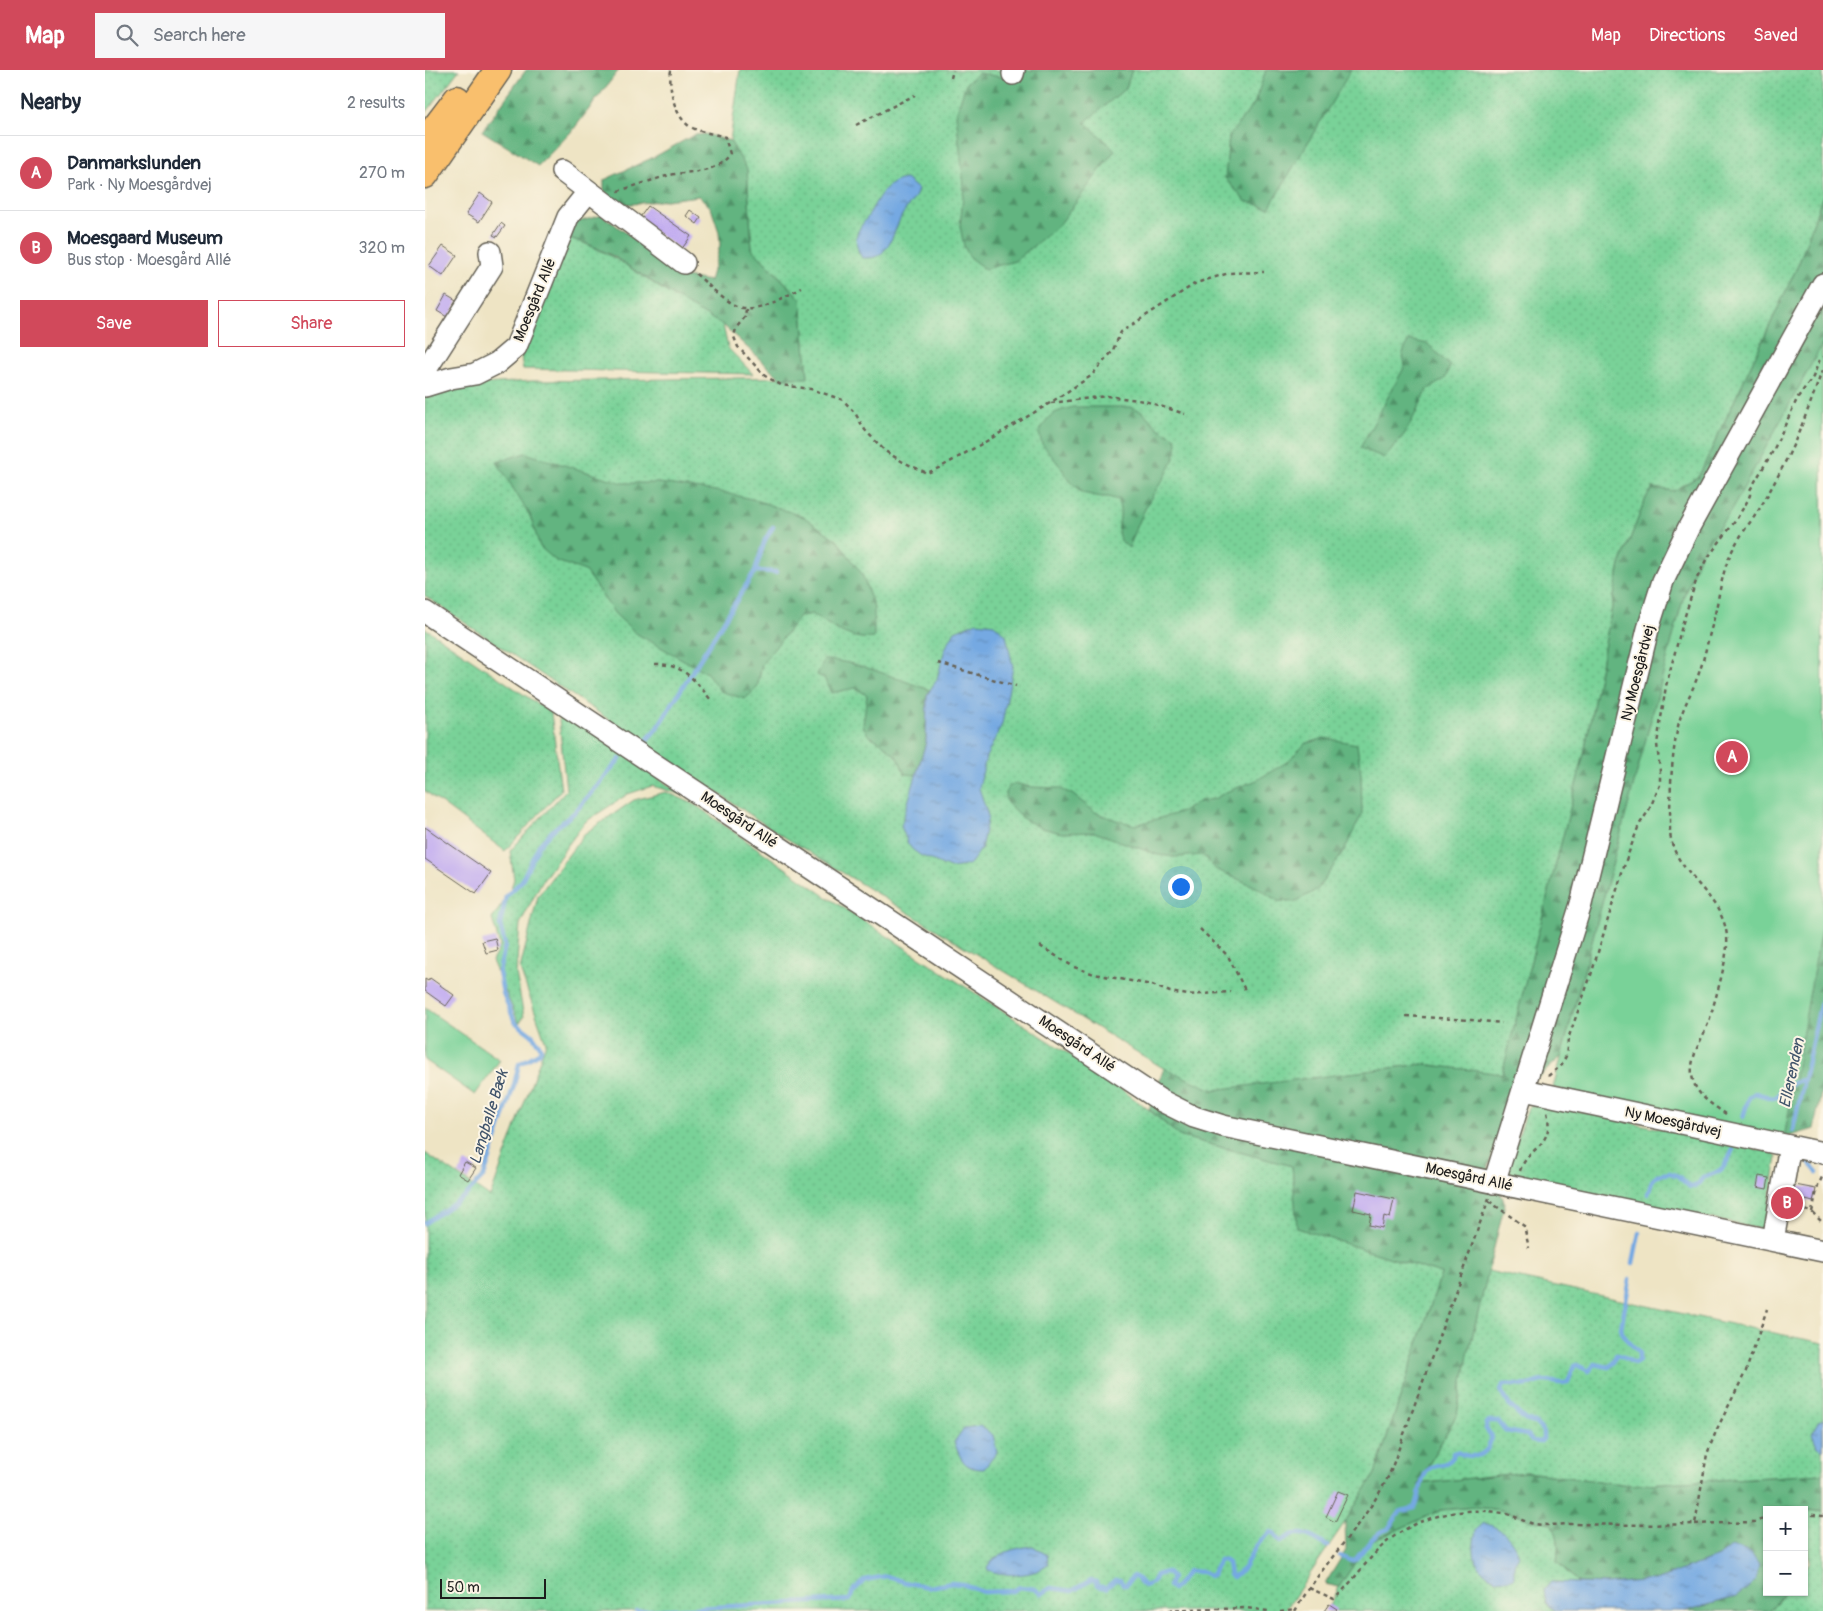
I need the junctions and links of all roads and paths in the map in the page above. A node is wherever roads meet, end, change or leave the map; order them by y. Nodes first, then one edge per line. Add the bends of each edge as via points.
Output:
1 (479, 70) edge
2 (498, 70) edge
3 (671, 70) edge
4 (953, 70) edge
5 (951, 78) dead end
6 (915, 95) dead end
7 (856, 124) dead end
8 (425, 141) edge
9 (562, 171) dead end
10 (425, 175) edge
11 (591, 194) junction
12 (490, 252) dead end
13 (684, 262) joint
14 (1264, 272) dead end
15 (1823, 284) edge
16 (802, 288) dead end
17 (746, 309) junction
18 (1823, 357) edge
19 (1823, 368) edge
20 (425, 371) edge
21 (425, 386) edge
22 (1050, 403) junction
23 (1185, 414) dead end
24 (425, 612) edge
25 (939, 663) dead end
26 (655, 664) dead end
27 (1016, 686) dead end
28 (711, 700) dead end
29 (1200, 929) dead end
30 (1040, 946) dead end
31 (1231, 992) dead end
32 (1246, 992) dead end
33 (1407, 1016) dead end
34 (1502, 1024) dead end
35 (1531, 1092) junction
36 (1730, 1116) dead end
37 (1789, 1146) junction
38 (1823, 1153) edge
39 (1823, 1175) edge
40 (1515, 1187) junction
41 (1491, 1191) junction
42 (1779, 1203) junction
43 (1812, 1212) junction
44 (1823, 1223) edge
45 (1773, 1240) junction
46 (1529, 1248) dead end
47 (1823, 1251) edge
48 (1767, 1309) dead end
49 (1808, 1514) edge
50 (1823, 1516) edge
51 (1763, 1519) edge
52 (1695, 1524) junction
53 (1309, 1588) junction
54 (1296, 1610) edge
55 (1160, 1611) edge
56 (1268, 1611) edge
57 (1280, 1611) edge

1 - 8 main road
2 - 10 main road
3 - 11 path via 672,97 682,119 693,129 725,138 730,154 725,162 705,170
4 - 5 path
6 - 7 path
9 - 11 street
11 - 13 street
11 - 21 street, Moesgård Allé via 569,217 516,347 497,363 475,374
12 - 20 street via 491,266
13 - 17 path via 721,296
14 - 22 path via 1229,273 1196,283 1121,332 1112,352 1091,376
15 - 35 street, Ny Moesgårdvej via 1688,529 1663,581 1648,629
16 - 17 path via 767,305
17 - 22 path via 734,336 738,347 765,376 781,385 811,389 843,400 885,450 927,473
18 - 35 path via 1798,397 1750,490 1748,500 1697,578 1667,686 1657,744 1659,786 1626,860 1594,967 1568,1039 1566,1056 1562,1065
19 - 36 path via 1793,445 1725,569 1699,674 1685,702 1673,750 1670,840 1679,858 1717,906 1727,931 1720,979 1709,1020 1696,1049 1693,1079 1707,1102
22 - 23 path via 1107,396 1145,401
24 - 41 street, Moesgård Allé via 1160,1100 1193,1117 1223,1126
25 - 27 path
26 - 28 path via 669,664 686,673
29 - 32 path via 1227,956
30 - 31 path via 1074,967 1094,974 1188,995
33 - 34 path
35 - 37 street, Ny Moesgårdvej
35 - 40 path via 1547,1108 1548,1133 1537,1150 1525,1160
35 - 41 street, Ny Moesgårdvej
37 - 38 street, Ny Moesgårdvej
37 - 42 street
39 - 43 path
40 - 41 street, Moesgård Allé
40 - 45 street, Moesgård Allé
41 - 46 path via 1507,1212 1524,1226
41 - 53 path via 1390,1473 1373,1504
42 - 43 path
42 - 45 street
43 - 44 path
45 - 47 street, Moesgård Allé
48 - 52 path via 1747,1371 1707,1454
49 - 50 path
51 - 52 path
52 - 53 path via 1533,1524 1505,1514 1464,1510 1417,1524 1391,1539 1369,1557 1334,1599
53 - 54 path
54 - 57 path
55 - 56 path via 1246,1608

